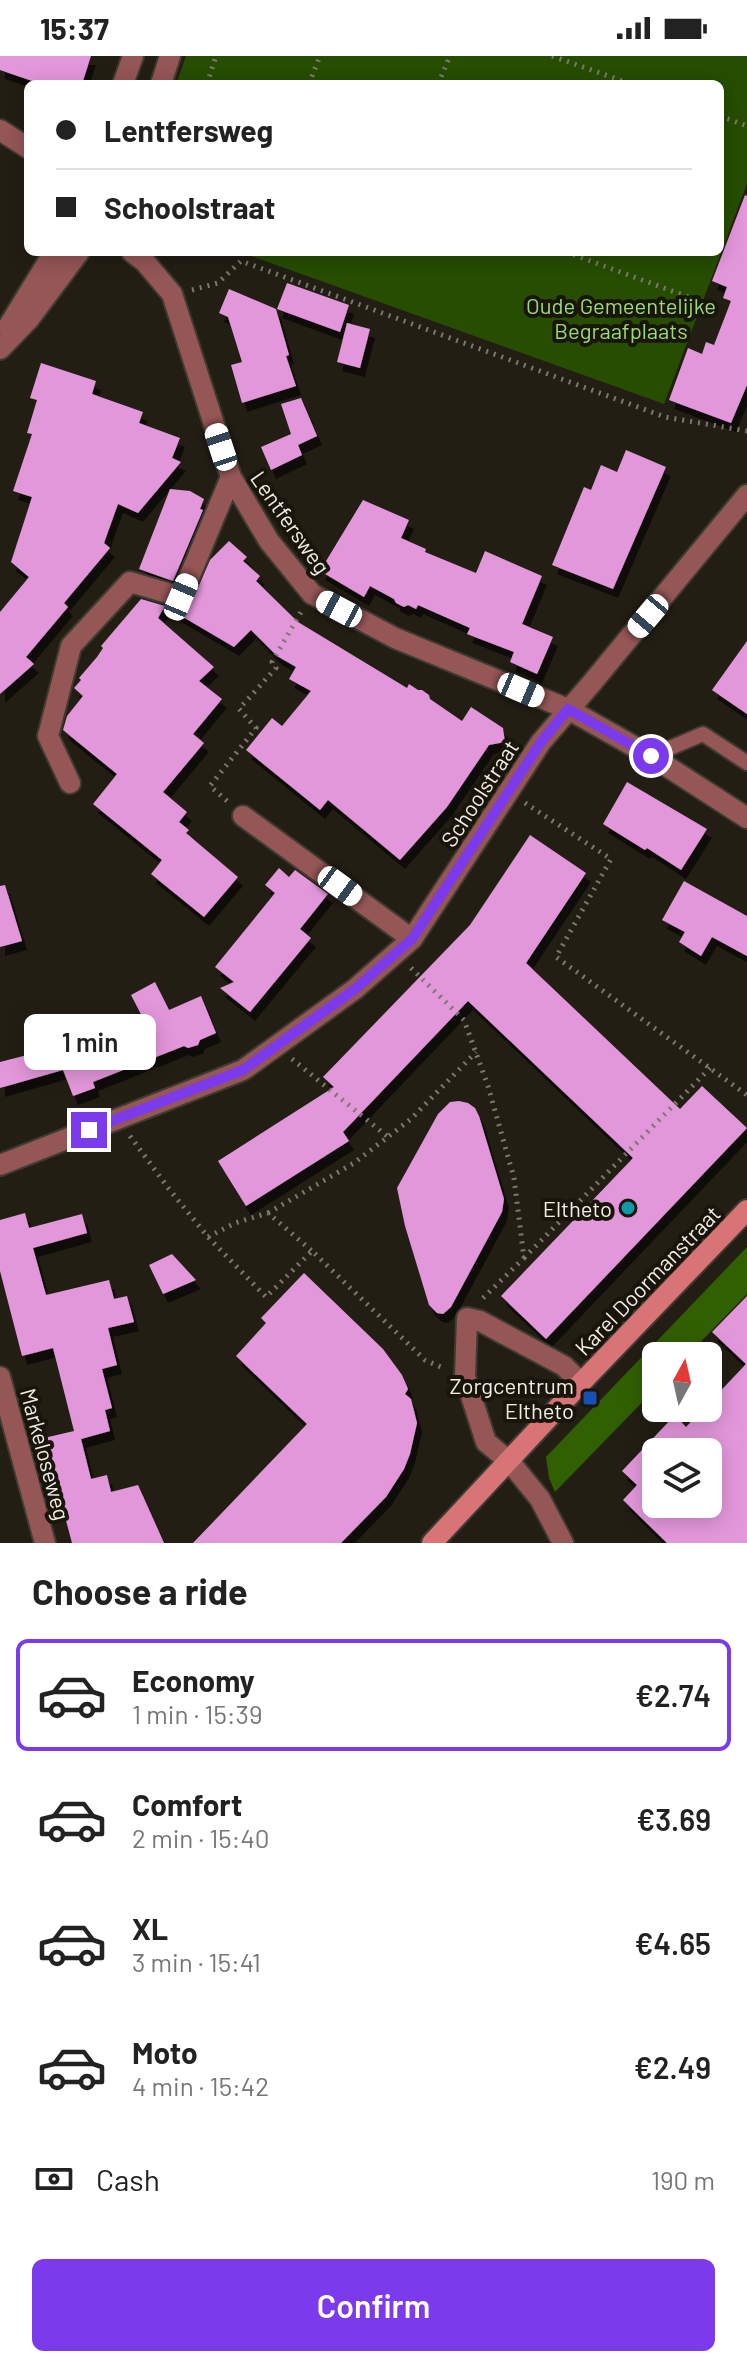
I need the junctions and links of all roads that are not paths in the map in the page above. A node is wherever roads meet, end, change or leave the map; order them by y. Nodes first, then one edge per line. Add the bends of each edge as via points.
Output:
1 (133, 56) edge
2 (170, 56) edge
3 (124, 80) edge
4 (162, 80) edge
5 (0, 130) edge
6 (24, 145) edge
7 (52, 256) edge
8 (76, 256) edge
9 (137, 256) edge
10 (0, 342) edge
11 (0, 349) edge
12 (231, 477) junction
13 (747, 495) edge
14 (568, 709) junction
15 (651, 756) junction
16 (747, 763) edge
17 (70, 783) dead end
18 (243, 816) road end
19 (747, 818) edge
20 (412, 939) junction
21 (0, 1165) edge
22 (747, 1210) edge
23 (0, 1377) edge
24 (581, 1383) junction
25 (510, 1462) junction
26 (45, 1543) edge
27 (432, 1543) edge
28 (563, 1543) edge

1 - 3 street
2 - 4 street
5 - 6 street
7 - 10 street
8 - 11 street
9 - 12 street, Lentfersweg via 172,294
12 - 14 street, Lentfersweg via 269,541 312,594 395,638
12 - 17 street via 181,597 130,582 71,646 48,736
13 - 14 street, Schoolstraat
14 - 15 street, Lentfersweg
14 - 20 street, Schoolstraat
15 - 16 lane via 703,734
15 - 19 street, Lentfersweg
18 - 20 street
20 - 21 street, Schoolstraat via 355,989 243,1070
22 - 24 main road, Karel Doormanstraat
23 - 26 street, Markeloseweg
24 - 25 main road, Karel Doormanstraat
24 - 25 street, Karel Doormanstraat via 564,1366 467,1318 465,1377 486,1442
25 - 27 main road, Karel Doormanstraat
25 - 28 street via 540,1499

